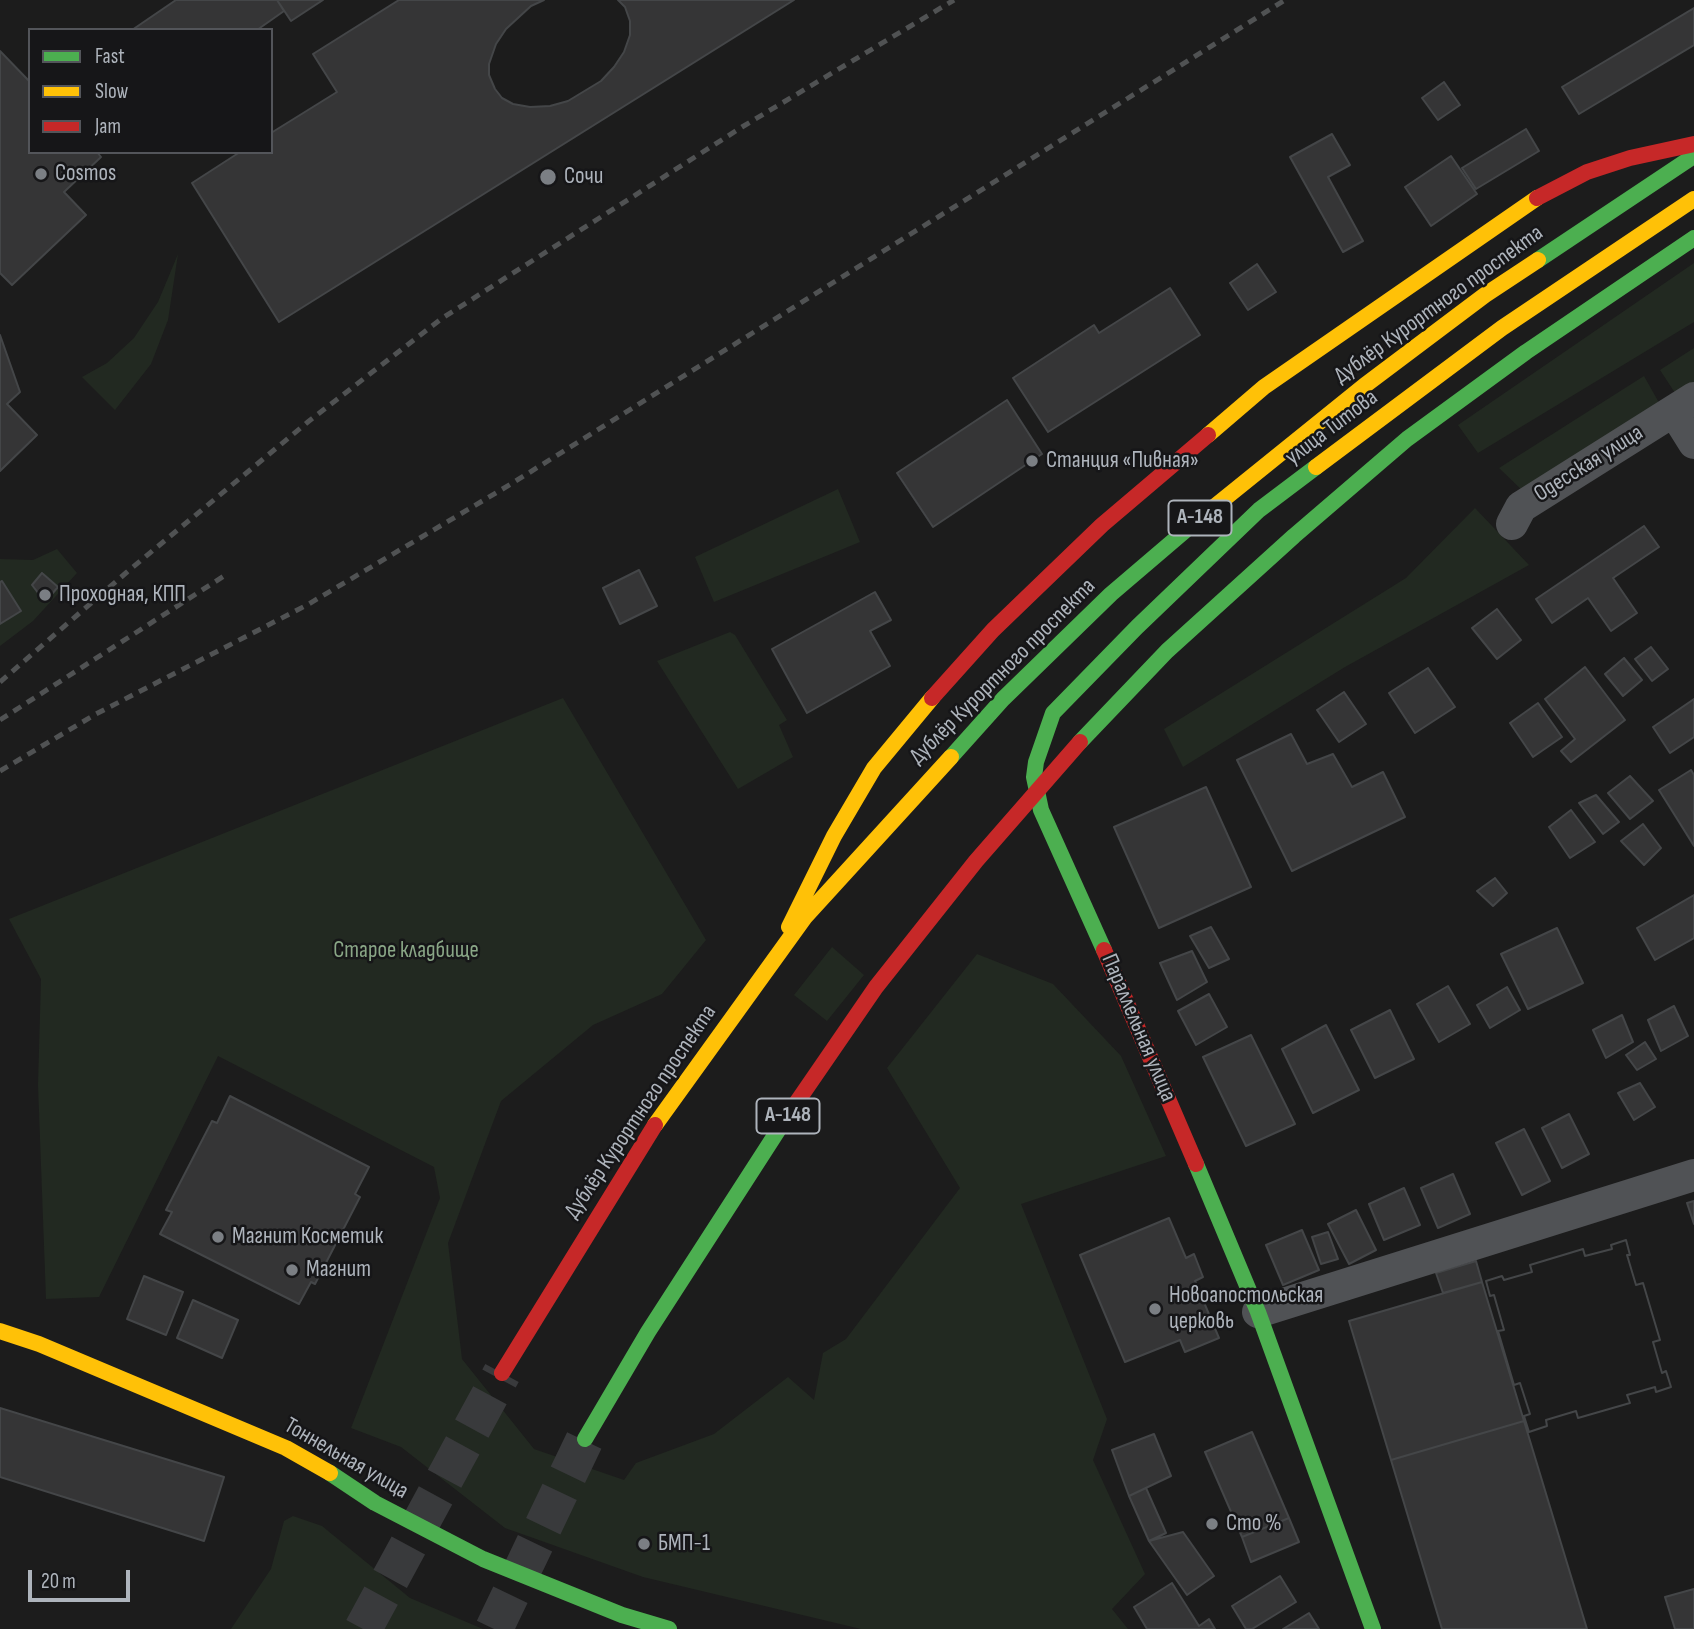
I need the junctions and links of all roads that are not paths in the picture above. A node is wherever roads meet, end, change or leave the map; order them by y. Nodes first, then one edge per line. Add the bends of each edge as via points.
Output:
1 (1694, 144) edge
2 (1694, 156) edge
3 (1694, 199) edge
4 (1694, 238) edge
5 (1684, 405) edge
6 (1694, 443) edge
7 (1512, 524) dead end
8 (1042, 741) joint
9 (774, 958) junction
10 (1694, 1175) edge
11 (1258, 1312) junction
12 (0, 1331) edge
13 (502, 1373) tunnel mouth
14 (585, 1439) tunnel mouth
15 (669, 1629) edge
16 (1373, 1629) edge

1 - 9 main road, А-148 via 1587,172 1524,205 1265,387 1102,525 993,630 874,768 834,836
2 - 9 main road, Дублёр Курортного проспекта / А-148 via 1485,295 1386,369 1243,481 1111,594 994,708 804,917
3 - 8 main road, улица Титова via 1502,328 1259,510 1053,713
4 - 14 main road, А-148 via 1407,439 1167,651 1063,759 876,987 757,1161
5 - 6 street, Одесская улица
5 - 7 street, Одесская улица via 1521,507
8 - 11 main road, Параллельная улица via 1034,778 1041,810
9 - 13 main road, Дублёр Курортного проспекта / А-148 via 666,1108
10 - 11 street
11 - 16 main road, Параллельная улица
12 - 15 main road, Тоннельная улица via 286,1448 376,1503 483,1559

